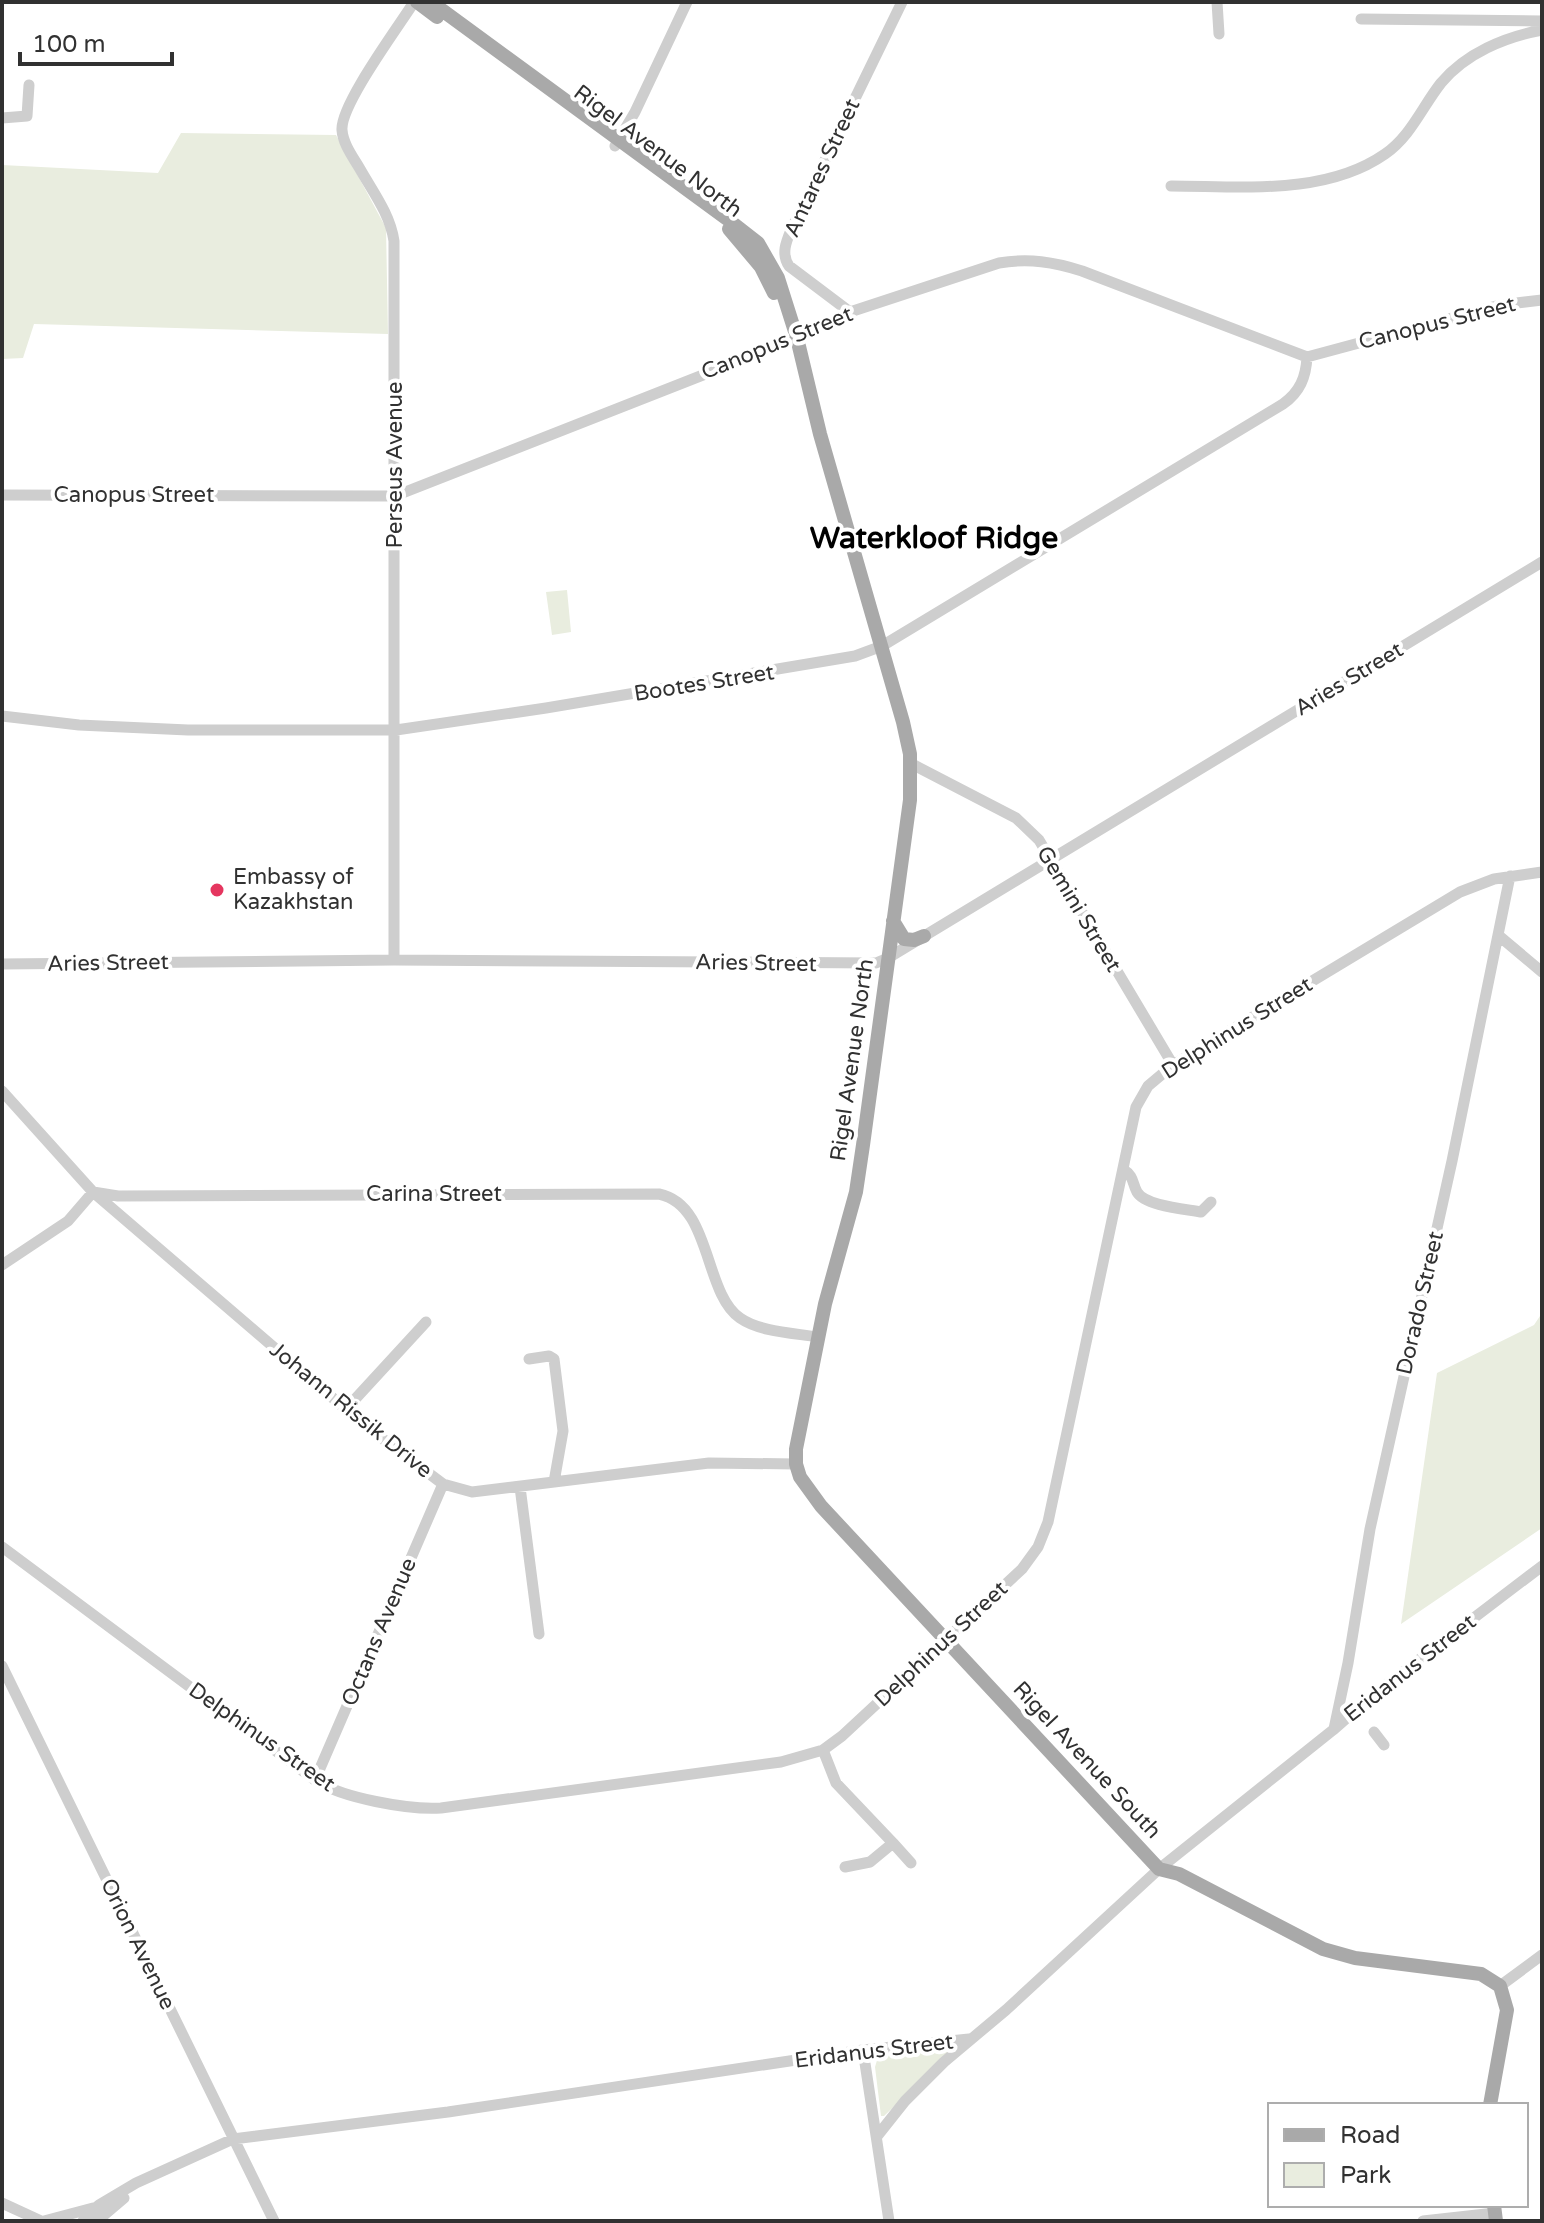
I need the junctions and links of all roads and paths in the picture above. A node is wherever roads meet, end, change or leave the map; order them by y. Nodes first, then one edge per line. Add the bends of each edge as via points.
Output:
1 (416, 2) edge
2 (431, 2) edge
3 (687, 2) edge
4 (902, 2) edge
5 (1217, 2) edge
6 (1361, 19) dead end
7 (1542, 21) edge
8 (1542, 30) edge
9 (1219, 34) dead end
10 (29, 85) dead end
11 (2, 118) edge
12 (617, 143) junction
13 (1171, 186) dead end
14 (1542, 300) edge
15 (850, 312) junction
16 (792, 339) junction
17 (1307, 357) junction
18 (2, 495) edge
19 (395, 496) junction
20 (1542, 562) edge
21 (882, 646) junction
22 (2, 716) edge
23 (396, 730) junction
24 (910, 763) junction
25 (1050, 860) junction
26 (1510, 876) junction
27 (1539, 876) edge
28 (893, 920) junction
29 (1498, 935) junction
30 (924, 936) junction
31 (888, 958) junction
32 (394, 960) junction
33 (2, 964) edge
34 (1542, 972) edge
35 (1173, 1065) junction
36 (2, 1091) edge
37 (1124, 1170) junction
38 (93, 1192) junction
39 (1211, 1202) dead end
40 (2, 1265) edge
41 (426, 1322) dead end
42 (818, 1337) junction
43 (529, 1359) dead end
44 (346, 1409) junction
45 (796, 1464) junction
46 (554, 1482) junction
47 (443, 1484) junction
48 (520, 1487) junction
49 (2, 1547) edge
50 (1542, 1566) edge
51 (539, 1634) dead end
52 (947, 1640) junction
53 (2, 1666) edge
54 (2, 1692) edge
55 (17, 1696) junction
56 (1333, 1730) junction
57 (1374, 1732) dead end
58 (1384, 1745) dead end
59 (823, 1750) junction
60 (315, 1780) junction
61 (893, 1843) junction
62 (911, 1863) dead end
63 (845, 1867) dead end
64 (1159, 1869) junction
65 (1542, 1955) edge
66 (1500, 1986) junction
67 (969, 2039) junction
68 (863, 2050) junction
69 (1490, 2103) edge
70 (878, 2135) junction
71 (233, 2139) junction
72 (153, 2177) junction
73 (2, 2203) edge
74 (99, 2205) junction
75 (1495, 2213) edge
76 (39, 2220) edge
77 (83, 2221) edge
78 (97, 2221) edge
79 (274, 2221) edge
80 (889, 2221) edge
81 (1423, 2221) edge

1 - 12 main road, Rigel Avenue North
1 - 19 street, Perseus Avenue via 342,122 346,145 384,209 394,241
2 - 12 main road, Rigel Avenue North
3 - 12 street
4 - 15 street, Antares Street via 785,248 789,266
5 - 9 street
6 - 7 street
8 - 13 street via 1493,44 1458,68 1441,83 1405,136 1374,160 1294,186
10 - 11 street via 27,116
12 - 16 main road, Rigel Avenue North via 743,243 769,282
14 - 17 street, Canopus Street via 1500,305
15 - 16 street, Canopus Street
15 - 17 street, Canopus Street via 999,263 1037,260 1082,271
16 - 19 street, Canopus Street
16 - 21 main road, Rigel Avenue North
17 - 21 street, Bootes Street via 1293,397
18 - 19 street, Canopus Street
19 - 23 street, Perseus Avenue
20 - 25 street, Aries Street
21 - 23 street, Bootes Street via 818,664
21 - 24 main road, Rigel Avenue North
22 - 23 street, Bootes Street via 188,730
23 - 32 street, Perseus Avenue
24 - 25 street, Gemini Street via 1016,818 1039,840
24 - 28 main road, Rigel Avenue North
25 - 30 street, Aries Street
25 - 35 street, Gemini Street
26 - 27 street, Delphinus Street
26 - 29 street, Dorado Street
26 - 35 street, Delphinus Street via 1460,892
28 - 30 main road via 904,939
28 - 31 main road, Rigel Avenue North
29 - 34 street
29 - 56 street, Dorado Street via 1370,1529
30 - 31 street, Aries Street
31 - 32 street, Aries Street via 863,964
31 - 42 main road, Rigel Avenue North via 856,1192
32 - 33 street, Aries Street
35 - 37 street, Delphinus Street via 1148,1086 1136,1107
36 - 38 street, Johann Rissik Drive
37 - 39 street via 1138,1194 1152,1203 1201,1212
37 - 52 street, Delphinus Street via 1044,1535 1030,1560
38 - 40 street via 68,1221
38 - 42 street, Carina Street via 659,1194 677,1200 690,1215 725,1298 740,1318
38 - 44 street, Johann Rissik Drive
41 - 44 street
42 - 45 main road, Rigel Avenue North
43 - 46 street via 554,1359 563,1431
44 - 47 street, Johann Rissik Drive
45 - 46 street, Johann Rissik Drive via 709,1463
45 - 52 main road via 821,1506
46 - 48 street, Johann Rissik Drive
47 - 48 street, Johann Rissik Drive via 472,1492
47 - 60 street, Octans Avenue
48 - 51 street
49 - 60 street, Delphinus Street
50 - 56 street, Eridanus Street
52 - 59 street, Delphinus Street
52 - 64 main road, Rigel Avenue South
53 - 55 street, Orion Avenue
54 - 55 street
55 - 71 street, Orion Avenue
56 - 64 street, Eridanus Street
57 - 58 street
59 - 60 street, Delphinus Street via 781,1762 441,1808 344,1794
59 - 61 street via 836,1783
61 - 62 street
61 - 63 street via 870,1862
64 - 66 main road, Rigel Avenue South via 1179,1874 1323,1949 1481,1974
64 - 67 street, Eridanus Street
65 - 66 street
66 - 69 main road via 1507,2010
67 - 68 street, Eridanus Street
67 - 70 street
68 - 70 street
68 - 71 street, Eridanus Street
70 - 80 street
71 - 72 street, Eridanus Street
71 - 79 street, Orion Avenue
72 - 74 street
72 - 78 street
73 - 76 street
74 - 76 street
74 - 77 street
75 - 81 street

